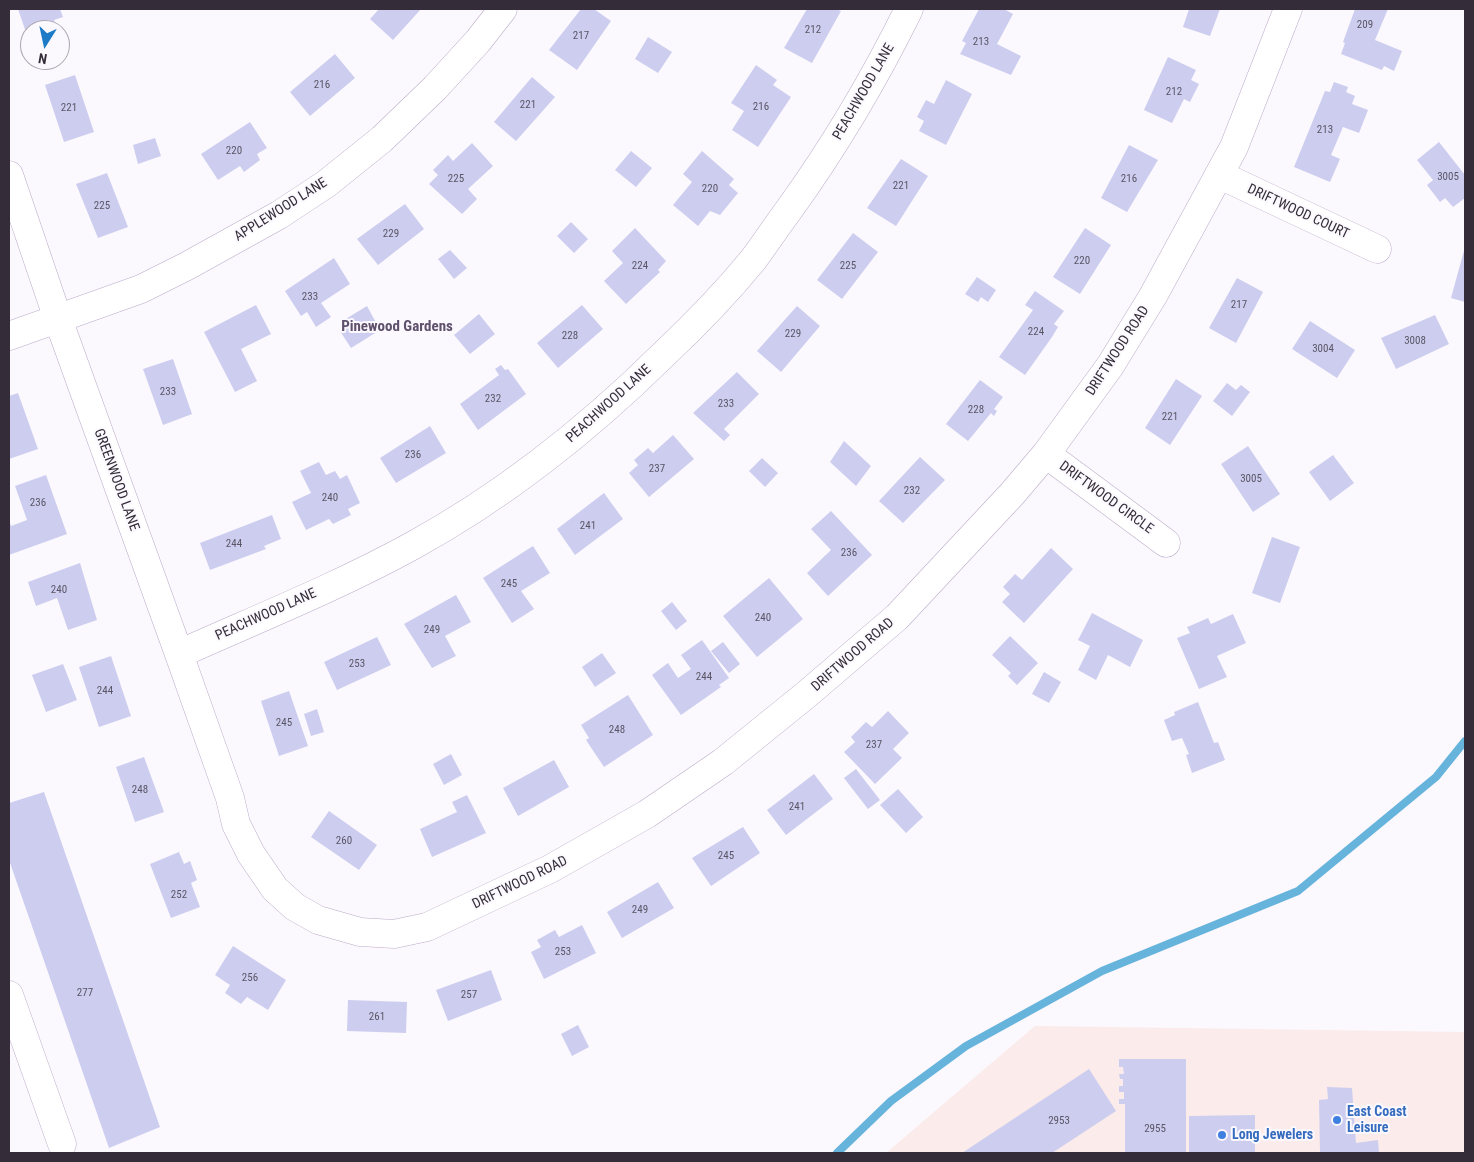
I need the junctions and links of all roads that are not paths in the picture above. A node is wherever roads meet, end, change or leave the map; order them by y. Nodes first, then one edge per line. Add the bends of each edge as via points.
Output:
1 (503, 9) edge
2 (909, 9) edge
3 (1288, 9) edge
4 (9, 174) edge
5 (1220, 175) junction
6 (1376, 249) dead end
7 (58, 319) junction
8 (9, 336) edge
9 (1046, 454) junction
10 (1166, 543) dead end
11 (179, 654) junction
12 (225, 786) joint
13 (9, 995) edge
14 (62, 1144) dead end

1 - 7 street, APPLEWOOD LANE via 435,88 382,139 326,184 279,215 188,266 141,289
2 - 11 street, PEACHWOOD LANE via 870,86 827,156 754,259 705,315 628,390 547,458 489,499 414,545 350,578
3 - 5 street, DRIFTWOOD ROAD
4 - 7 street, GREENWOOD LANE
5 - 6 street, DRIFTWOOD COURT
5 - 9 street, DRIFTWOOD ROAD via 1144,312 1110,366
7 - 8 street, APPLEWOOD LANE
7 - 11 street, GREENWOOD LANE
9 - 10 street, DRIFTWOOD CIRCLE
9 - 12 street, DRIFTWOOD ROAD via 897,617 723,762 647,814 583,851 427,927 394,934 360,932 318,920 295,907 275,889 251,854 236,824
11 - 12 street, GREENWOOD LANE
13 - 14 street

